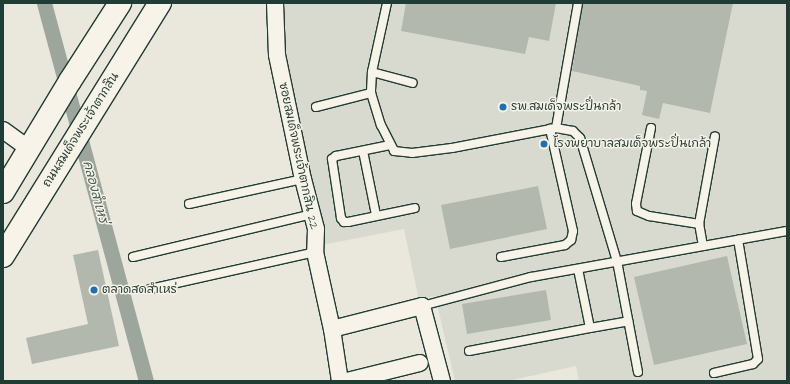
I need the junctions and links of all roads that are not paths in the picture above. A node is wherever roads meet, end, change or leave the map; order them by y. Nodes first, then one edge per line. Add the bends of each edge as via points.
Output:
1 (120, 3) edge
2 (160, 3) edge
3 (275, 3) edge
4 (387, 3) edge
5 (578, 3) edge
6 (372, 72) junction
7 (413, 83) dead end
8 (371, 93) junction
9 (316, 107) dead end
10 (651, 128) dead end
11 (553, 129) junction
12 (3, 130) edge
13 (716, 136) dead end
14 (390, 145) junction
15 (29, 149) junction
16 (363, 151) junction
17 (303, 179) junction
18 (3, 192) edge
19 (189, 204) dead end
20 (415, 208) dead end
21 (312, 214) junction
22 (376, 215) junction
23 (699, 224) junction
24 (787, 231) edge
25 (738, 240) junction
26 (703, 246) junction
27 (315, 252) junction
28 (3, 256) edge
29 (133, 257) dead end
30 (501, 257) dead end
31 (617, 261) junction
32 (578, 269) junction
33 (150, 289) dead end
34 (422, 306) junction
35 (628, 321) junction
36 (590, 328) junction
37 (332, 330) junction
38 (469, 352) dead end
39 (420, 363) dead end
40 (638, 372) dead end
41 (714, 373) dead end
42 (340, 381) edge
43 (347, 381) edge
44 (442, 381) edge

1 - 15 main road
2 - 28 main road, ถนนสมเด็จพระเจ้าตากสิน
3 - 17 street, ซอยสมเด็จพระเจ้าตากสิน 22 via 277,55
4 - 6 lane
5 - 11 lane
6 - 7 lane
6 - 8 lane
8 - 9 lane
8 - 14 lane
10 - 23 lane via 636,204 637,211 649,216
11 - 14 lane via 412,154 394,151
11 - 30 lane via 573,231 571,240 565,245
11 - 31 lane via 572,131 580,138
12 - 15 street
13 - 23 lane
14 - 16 lane
15 - 18 main road
16 - 22 lane
16 - 22 lane via 336,156 332,160 341,218 348,222
17 - 19 lane
17 - 21 street, ซอยสมเด็จพระเจ้าตากสิน 22
20 - 22 lane
21 - 27 street, ซอยสมเด็จพระเจ้าตากสิน 22 via 316,229
21 - 29 lane
23 - 26 lane
24 - 25 lane
25 - 26 lane
25 - 41 lane via 758,358 753,364
26 - 31 lane
27 - 33 lane
27 - 37 street, ซอยสมเด็จพระเจ้าตากสิน 22
31 - 32 lane
31 - 35 lane
32 - 34 lane via 531,277
32 - 36 lane
34 - 37 street
34 - 44 street
35 - 36 lane
35 - 40 lane
36 - 38 lane
37 - 42 street, ซอยสมเด็จพระเจ้าตากสิน 22
39 - 43 street

